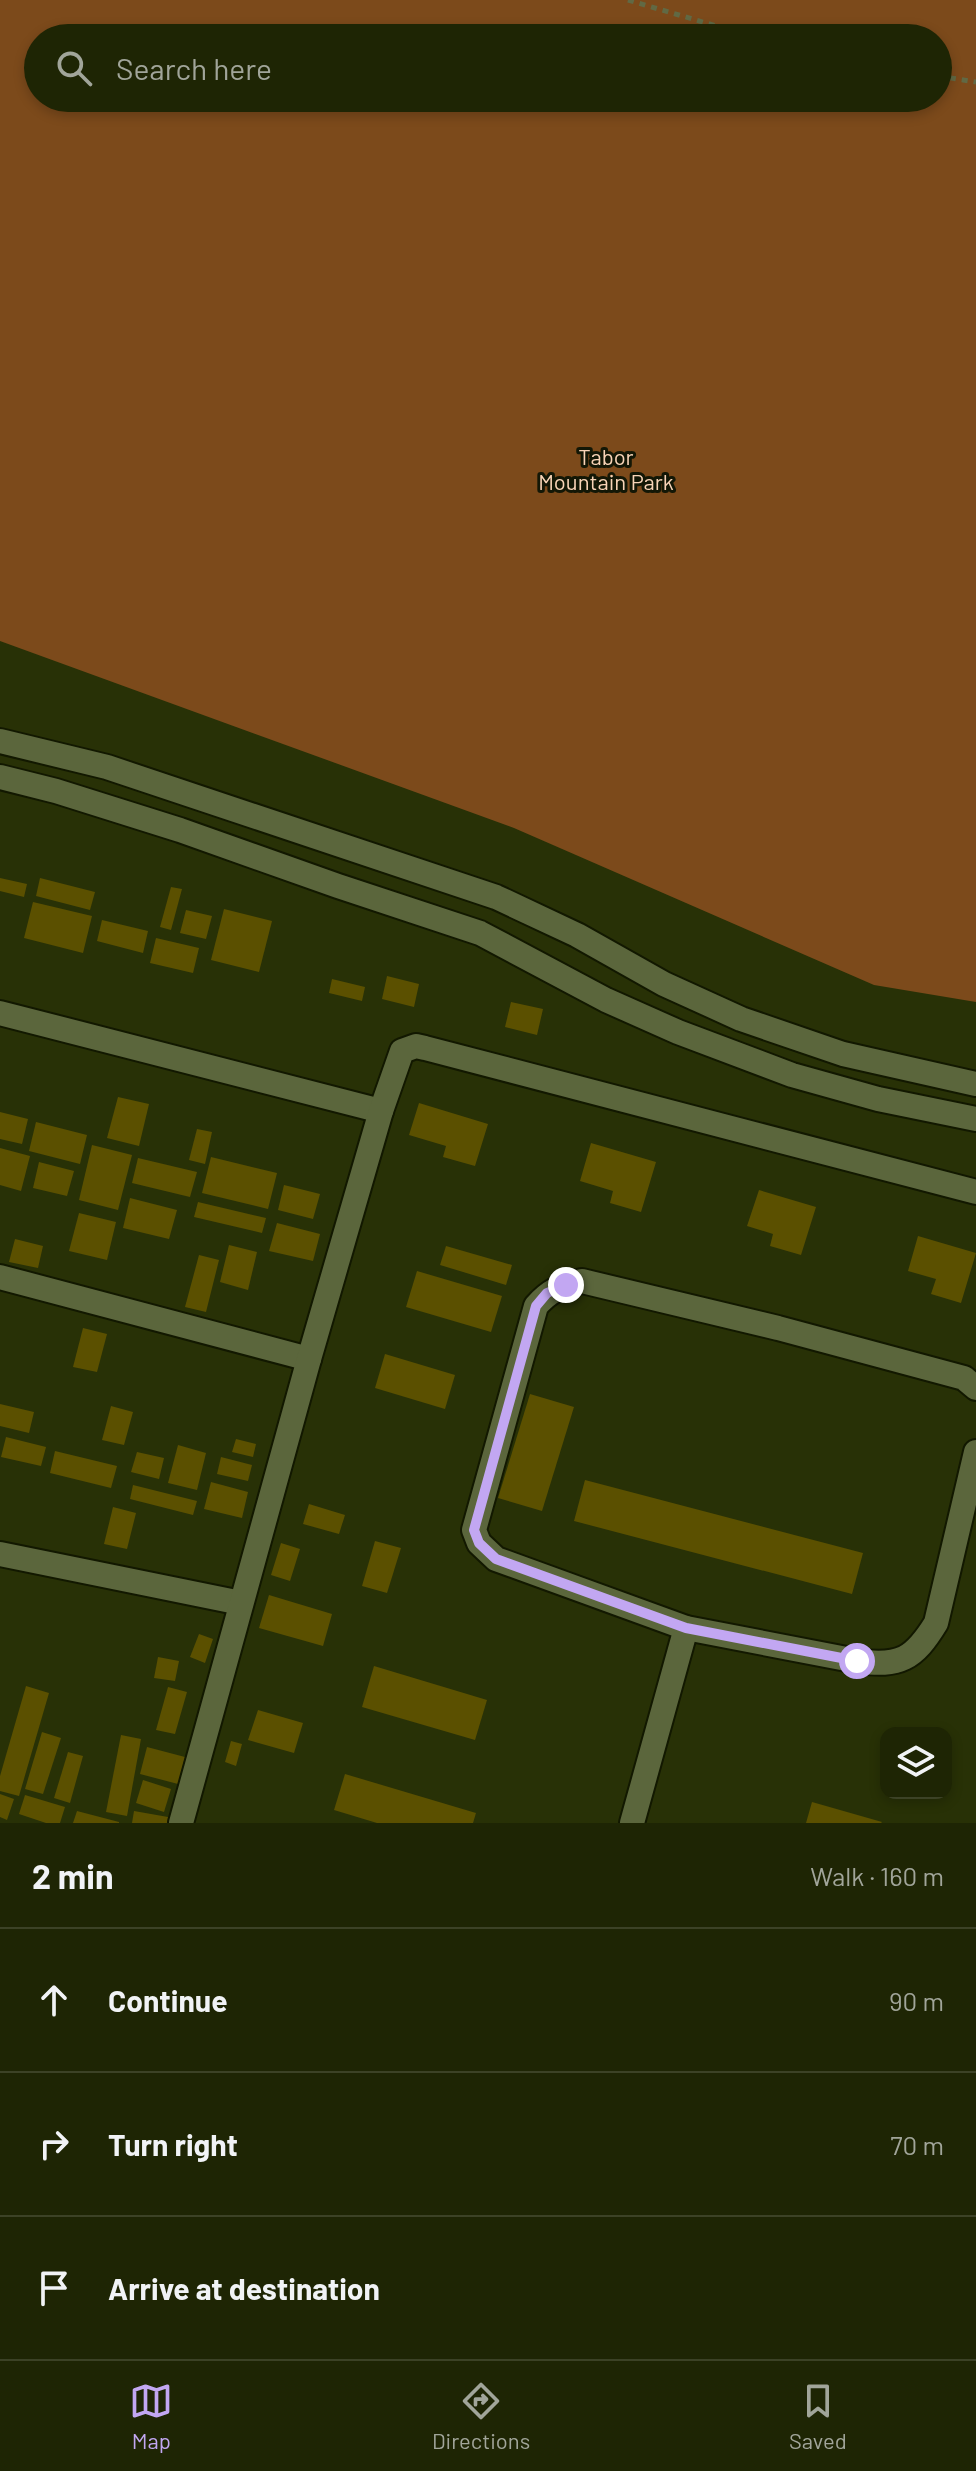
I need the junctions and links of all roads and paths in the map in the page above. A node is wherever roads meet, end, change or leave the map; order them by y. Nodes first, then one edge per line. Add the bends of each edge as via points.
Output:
1 (628, 0) edge
2 (709, 24) edge
3 (952, 78) edge
4 (976, 82) edge
5 (0, 741) edge
6 (0, 777) edge
7 (0, 1013) edge
8 (976, 1084) edge
9 (381, 1111) junction
10 (976, 1119) edge
11 (976, 1192) edge
12 (0, 1277) edge
13 (309, 1359) junction
14 (976, 1388) edge
15 (976, 1452) edge
16 (0, 1554) edge
17 (241, 1603) junction
18 (686, 1628) junction
19 (181, 1823) edge
20 (632, 1823) edge

1 - 2 path
3 - 4 path
5 - 8 street via 107,767 496,897 741,1019 843,1054
6 - 10 street via 180,830 480,933 606,1000 792,1075
7 - 9 street
9 - 11 street via 402,1051 416,1046
9 - 13 street
12 - 13 street
13 - 17 street
14 - 18 street via 964,1378 936,1370 582,1281 547,1293 536,1306 474,1530 479,1543 496,1559
15 - 18 street via 936,1623 912,1655 878,1664
16 - 17 street
17 - 19 street
18 - 20 street

